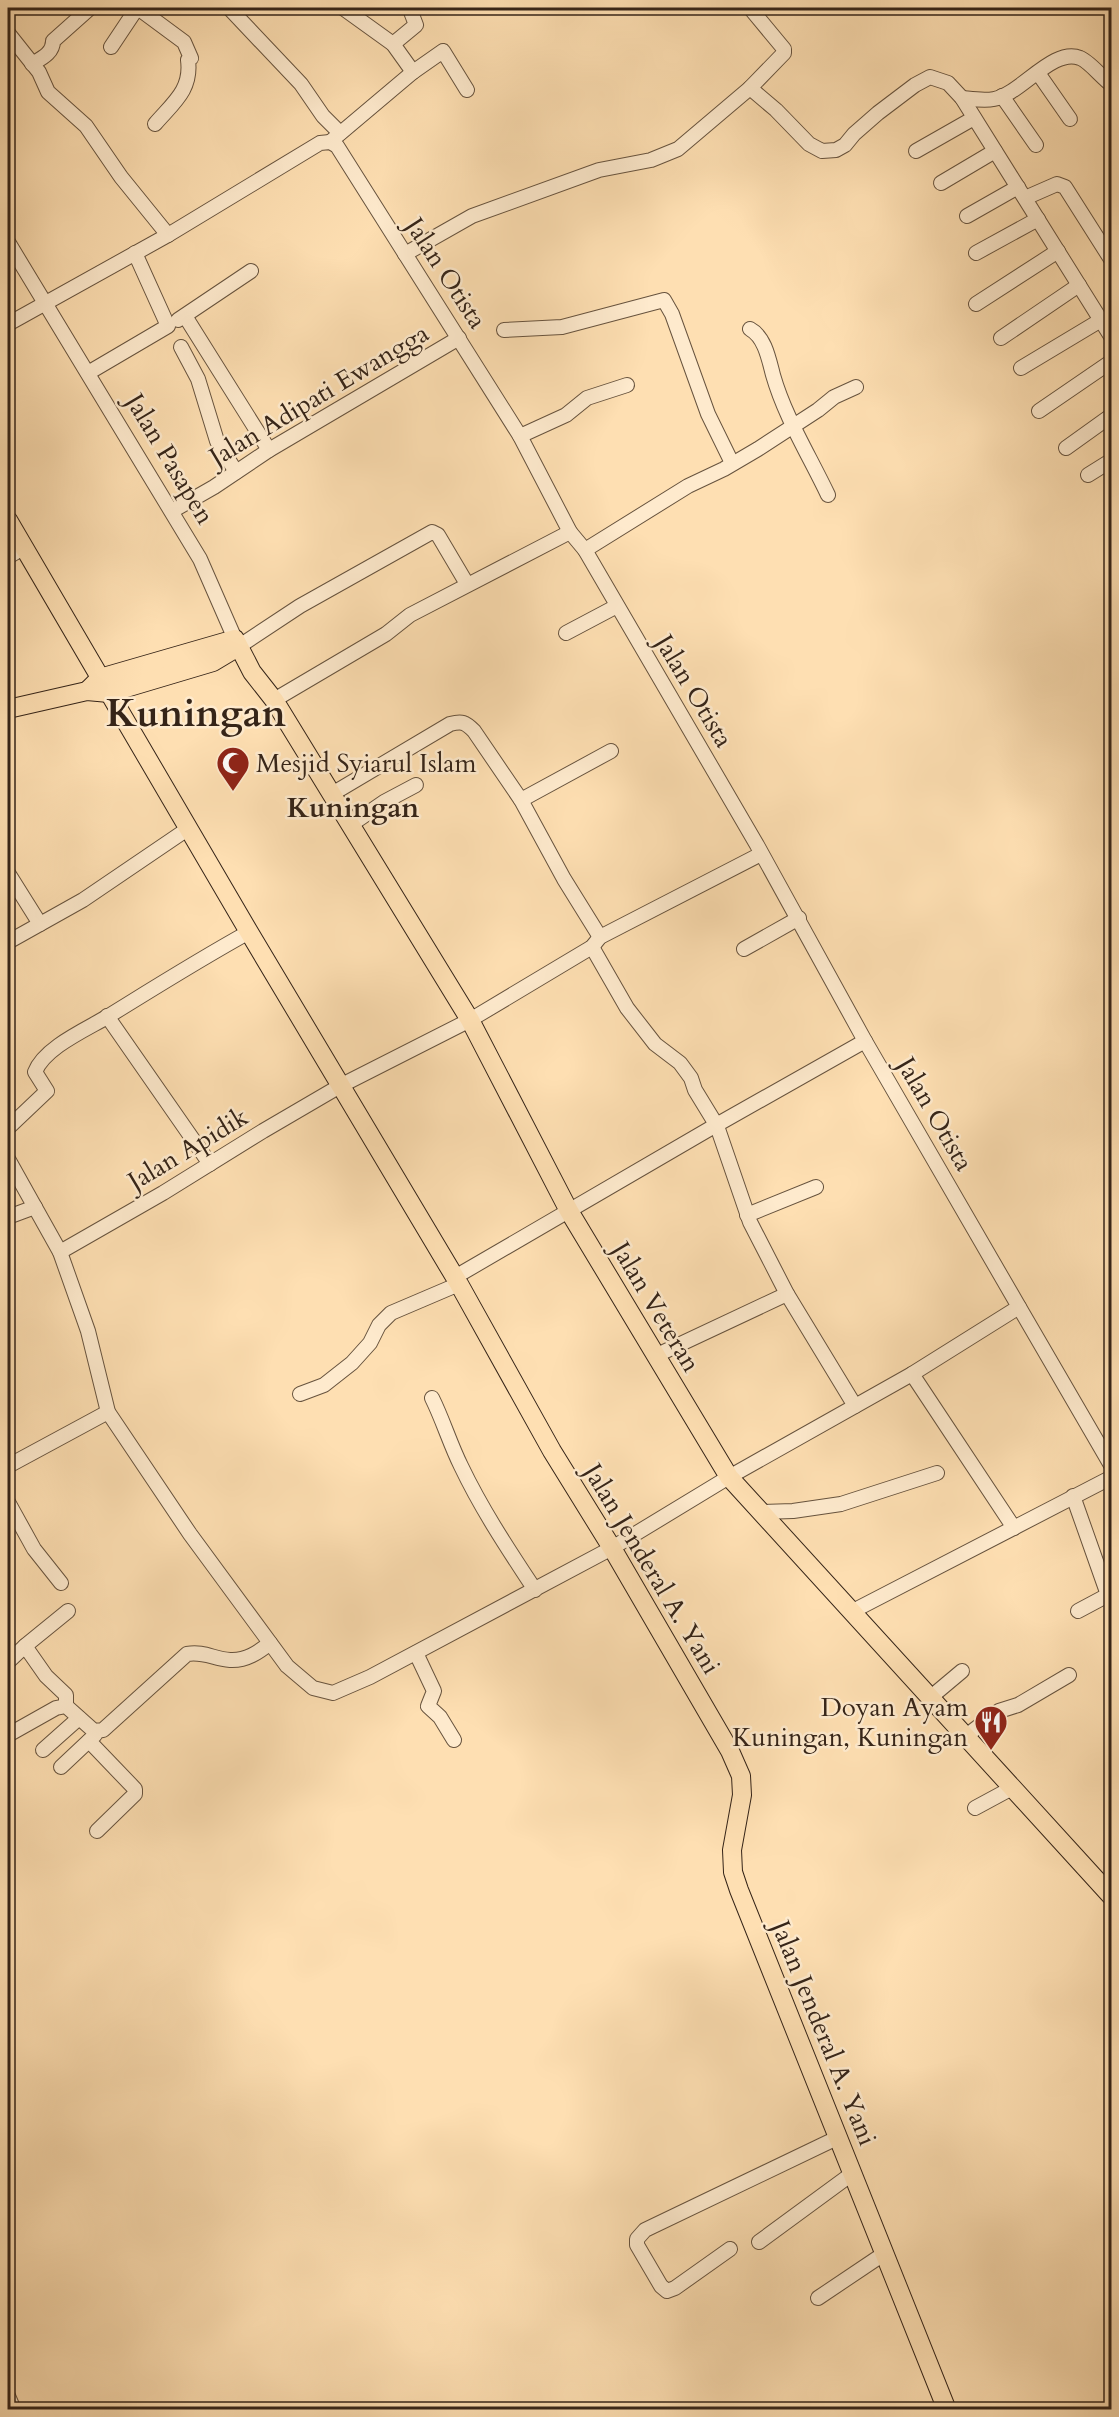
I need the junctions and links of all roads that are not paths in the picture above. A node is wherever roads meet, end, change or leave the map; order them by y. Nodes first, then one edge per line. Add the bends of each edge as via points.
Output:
1 (90, 8) edge
2 (138, 8) edge
3 (229, 8) edge
4 (343, 8) edge
5 (414, 8) edge
6 (750, 8) edge
7 (8, 33) edge
8 (393, 44) junction
9 (111, 47) dead end
10 (32, 64) junction
11 (413, 72) junction
12 (1038, 73) junction
13 (1109, 79) edge
14 (750, 88) junction
15 (467, 90) dead end
16 (1002, 96) junction
17 (962, 98) junction
18 (974, 118) junction
19 (1070, 119) dead end
20 (155, 124) dead end
21 (335, 138) junction
22 (1036, 145) dead end
23 (995, 151) junction
24 (916, 152) dead end
25 (941, 183) dead end
26 (1021, 193) junction
27 (967, 216) dead end
28 (1038, 219) junction
29 (168, 235) junction
30 (8, 242) edge
31 (1058, 252) junction
32 (135, 253) junction
33 (976, 253) dead end
34 (405, 254) junction
35 (1112, 261) edge
36 (251, 271) dead end
37 (1079, 285) junction
38 (45, 303) junction
39 (976, 304) dead end
40 (185, 316) junction
41 (1101, 320) junction
42 (8, 324) edge
43 (168, 326) junction
44 (750, 329) dead end
45 (504, 330) dead end
46 (459, 338) junction
47 (1001, 338) dead end
48 (1112, 338) edge
49 (181, 347) dead end
50 (1112, 362) edge
51 (1022, 368) dead end
52 (88, 373) junction
53 (627, 385) dead end
54 (856, 387) dead end
55 (1039, 411) dead end
56 (1112, 415) edge
57 (793, 426) junction
58 (520, 436) junction
59 (1066, 447) dead end
60 (269, 450) junction
61 (1112, 460) edge
62 (732, 463) junction
63 (236, 472) junction
64 (1088, 475) dead end
65 (828, 495) dead end
66 (172, 511) junction
67 (8, 520) edge
68 (570, 532) junction
69 (585, 550) junction
70 (15, 552) edge
71 (467, 584) junction
72 (617, 606) junction
73 (566, 633) dead end
74 (236, 643) junction
75 (105, 685) junction
76 (274, 700) junction
77 (8, 709) edge
78 (611, 751) dead end
79 (416, 785) dead end
80 (332, 794) junction
81 (521, 800) junction
82 (352, 824) junction
83 (189, 828) junction
84 (761, 854) junction
85 (8, 873) edge
86 (799, 918) junction
87 (40, 924) junction
88 (249, 932) junction
89 (8, 942) edge
90 (596, 942) junction
91 (744, 949) dead end
92 (107, 1016) junction
93 (470, 1020) junction
94 (865, 1041) junction
95 (340, 1086) junction
96 (717, 1126) junction
97 (8, 1128) edge
98 (8, 1159) edge
99 (210, 1164) junction
100 (816, 1187) dead end
101 (35, 1207) junction
102 (569, 1211) junction
103 (747, 1215) junction
104 (8, 1217) edge
105 (60, 1252) junction
106 (457, 1280) junction
107 (787, 1294) junction
108 (1019, 1307) junction
109 (655, 1356) junction
110 (912, 1374) junction
111 (300, 1394) dead end
112 (432, 1398) dead end
113 (855, 1406) junction
114 (108, 1412) junction
115 (8, 1466) edge
116 (1112, 1467) edge
117 (937, 1473) dead end
118 (729, 1477) junction
119 (1112, 1477) edge
120 (1073, 1496) junction
121 (8, 1502) edge
122 (759, 1512) junction
123 (1014, 1528) junction
124 (612, 1548) junction
125 (61, 1582) dead end
126 (535, 1590) junction
127 (1110, 1596) edge
128 (68, 1611) dead end
129 (1078, 1611) dead end
130 (851, 1612) junction
131 (270, 1643) junction
132 (25, 1646) junction
133 (416, 1653) junction
134 (8, 1662) edge
135 (962, 1671) dead end
136 (1069, 1675) dead end
137 (931, 1697) junction
138 (66, 1706) junction
139 (79, 1718) junction
140 (8, 1736) edge
141 (94, 1736) junction
142 (966, 1736) junction
143 (454, 1740) dead end
144 (43, 1750) dead end
145 (61, 1767) dead end
146 (1012, 1788) junction
147 (975, 1808) dead end
148 (97, 1830) dead end
149 (1112, 1897) edge
150 (839, 2137) junction
151 (853, 2173) junction
152 (759, 2242) dead end
153 (730, 2249) dead end
154 (885, 2253) junction
155 (818, 2298) dead end
156 (8, 2396) edge
157 (14, 2409) edge
158 (947, 2409) edge

1 - 10 street via 53,41 48,54
2 - 9 street
2 - 20 street via 184,42 191,58 185,88
3 - 21 street, Jalan Otista via 301,84
4 - 8 street
5 - 8 street via 411,12 416,25
6 - 14 street via 784,49
7 - 10 street
8 - 11 street
10 - 29 street via 48,92 86,126
11 - 15 street via 442,51
11 - 21 street
12 - 13 street via 1067,56 1081,58
12 - 16 street
12 - 19 street
14 - 17 street via 808,144 822,151 845,145 878,113 930,77 948,82
14 - 34 street via 678,149 651,160 599,170 472,216
16 - 17 street
16 - 22 street
17 - 18 street
18 - 23 street
18 - 24 street
21 - 29 street via 320,143
21 - 34 street, Jalan Otista
23 - 25 street
23 - 26 street
26 - 27 street
26 - 28 street
26 - 35 street via 1057,184 1065,187
28 - 31 street
28 - 33 street
29 - 32 street
30 - 38 street, Jalan Pasapen
31 - 37 street
31 - 39 street
32 - 38 street
32 - 43 street
34 - 46 street, Jalan Otista
36 - 40 street
37 - 41 street
37 - 47 street
38 - 42 street
38 - 52 street, Jalan Pasapen
40 - 43 street
40 - 60 street
41 - 48 street
41 - 51 street
43 - 52 street
44 - 57 street via 766,352
45 - 62 street via 562,327 664,300 708,414
46 - 58 street, Jalan Otista
46 - 60 street, Jalan Adipati Ewangga
49 - 63 street via 198,379 218,441
50 - 55 street
52 - 66 street, Jalan Pasapen
53 - 58 street via 587,398 566,415
54 - 57 street via 834,397
56 - 59 street
57 - 62 street
57 - 65 street
58 - 68 street, Jalan Otista
60 - 63 street, Jalan Adipati Ewangga
61 - 64 street
62 - 69 street
63 - 66 street, Jalan Adipati Ewangga
66 - 74 street, Jalan Pasapen via 200,559
67 - 70 main road, Jalan Jenderal A. Yani
68 - 69 street, Jalan Otista
68 - 71 street
69 - 72 street, Jalan Otista
70 - 75 main road, Jalan Jenderal A. Yani
71 - 74 street via 438,535 432,532
71 - 76 street
72 - 73 street
72 - 84 street, Jalan Otista
74 - 75 main road via 213,662
74 - 76 main road, Jalan Veteran
75 - 77 main road
75 - 83 main road, Jalan Jenderal A. Yani
76 - 80 main road, Jalan Veteran
78 - 81 street
79 - 82 street
80 - 81 street via 450,724 466,722
80 - 82 main road, Jalan Veteran
81 - 90 street
82 - 93 main road, Jalan Veteran
83 - 87 street via 83,900
83 - 88 main road, Jalan Jenderal A. Yani
84 - 86 street, Jalan Otista
84 - 90 street, Jalan Apidik
85 - 87 street
86 - 91 street
86 - 94 street, Jalan Otista
87 - 89 street
88 - 92 street
88 - 95 main road, Jalan Jenderal A. Yani
90 - 93 street, Jalan Apidik
90 - 96 street via 627,1008 655,1044 680,1063
92 - 97 street via 60,1044 42,1061 35,1072 47,1091
92 - 99 street
93 - 95 street, Jalan Apidik
93 - 102 main road, Jalan Veteran
94 - 96 street
94 - 108 street, Jalan Otista
95 - 99 street, Jalan Apidik
95 - 106 main road, Jalan Jenderal A. Yani
96 - 102 street
96 - 103 street
98 - 101 street
99 - 105 street, Jalan Apidik
100 - 103 street
101 - 104 street
101 - 105 street
102 - 106 street
102 - 109 main road, Jalan Veteran
103 - 107 street
105 - 114 street via 88,1331
106 - 111 street via 391,1313 352,1363 324,1384
106 - 124 main road, Jalan Jenderal A. Yani
107 - 109 street
107 - 113 street
108 - 110 street
108 - 116 street, Jalan Otista
109 - 118 main road, Jalan Veteran
110 - 113 street
110 - 123 street
112 - 126 street via 460,1465
113 - 118 street
114 - 115 street
114 - 131 street
117 - 122 street via 841,1504
118 - 122 main road, Jalan Veteran
118 - 124 street
119 - 120 street
120 - 123 street
120 - 127 street
121 - 125 street via 34,1549
122 - 130 main road, Jalan Veteran
123 - 130 street
124 - 126 street
124 - 150 main road, Jalan Jenderal A. Yani via 741,1776 733,1872
126 - 133 street
127 - 129 street
128 - 132 street
130 - 137 main road, Jalan Veteran
131 - 133 street via 287,1666 313,1688 333,1693
131 - 141 street via 258,1653 231,1660 200,1652 187,1654
132 - 134 street
132 - 138 street via 46,1676 66,1695
133 - 143 street via 434,1691 428,1706
135 - 137 street
136 - 142 street via 1018,1705 999,1711
137 - 142 main road, Jalan Veteran
138 - 139 street
138 - 140 street
139 - 141 street via 94,1731
139 - 144 street
141 - 145 street
141 - 148 street via 135,1791
142 - 146 main road, Jalan Veteran
146 - 147 street
146 - 149 main road, Jalan Veteran
150 - 151 main road, Jalan Jenderal A. Yani
150 - 153 street via 645,2230 637,2245 667,2291
151 - 152 street
151 - 154 main road, Jalan Jenderal A. Yani
154 - 155 street
154 - 158 main road, Jalan Jenderal A. Yani
156 - 157 street

